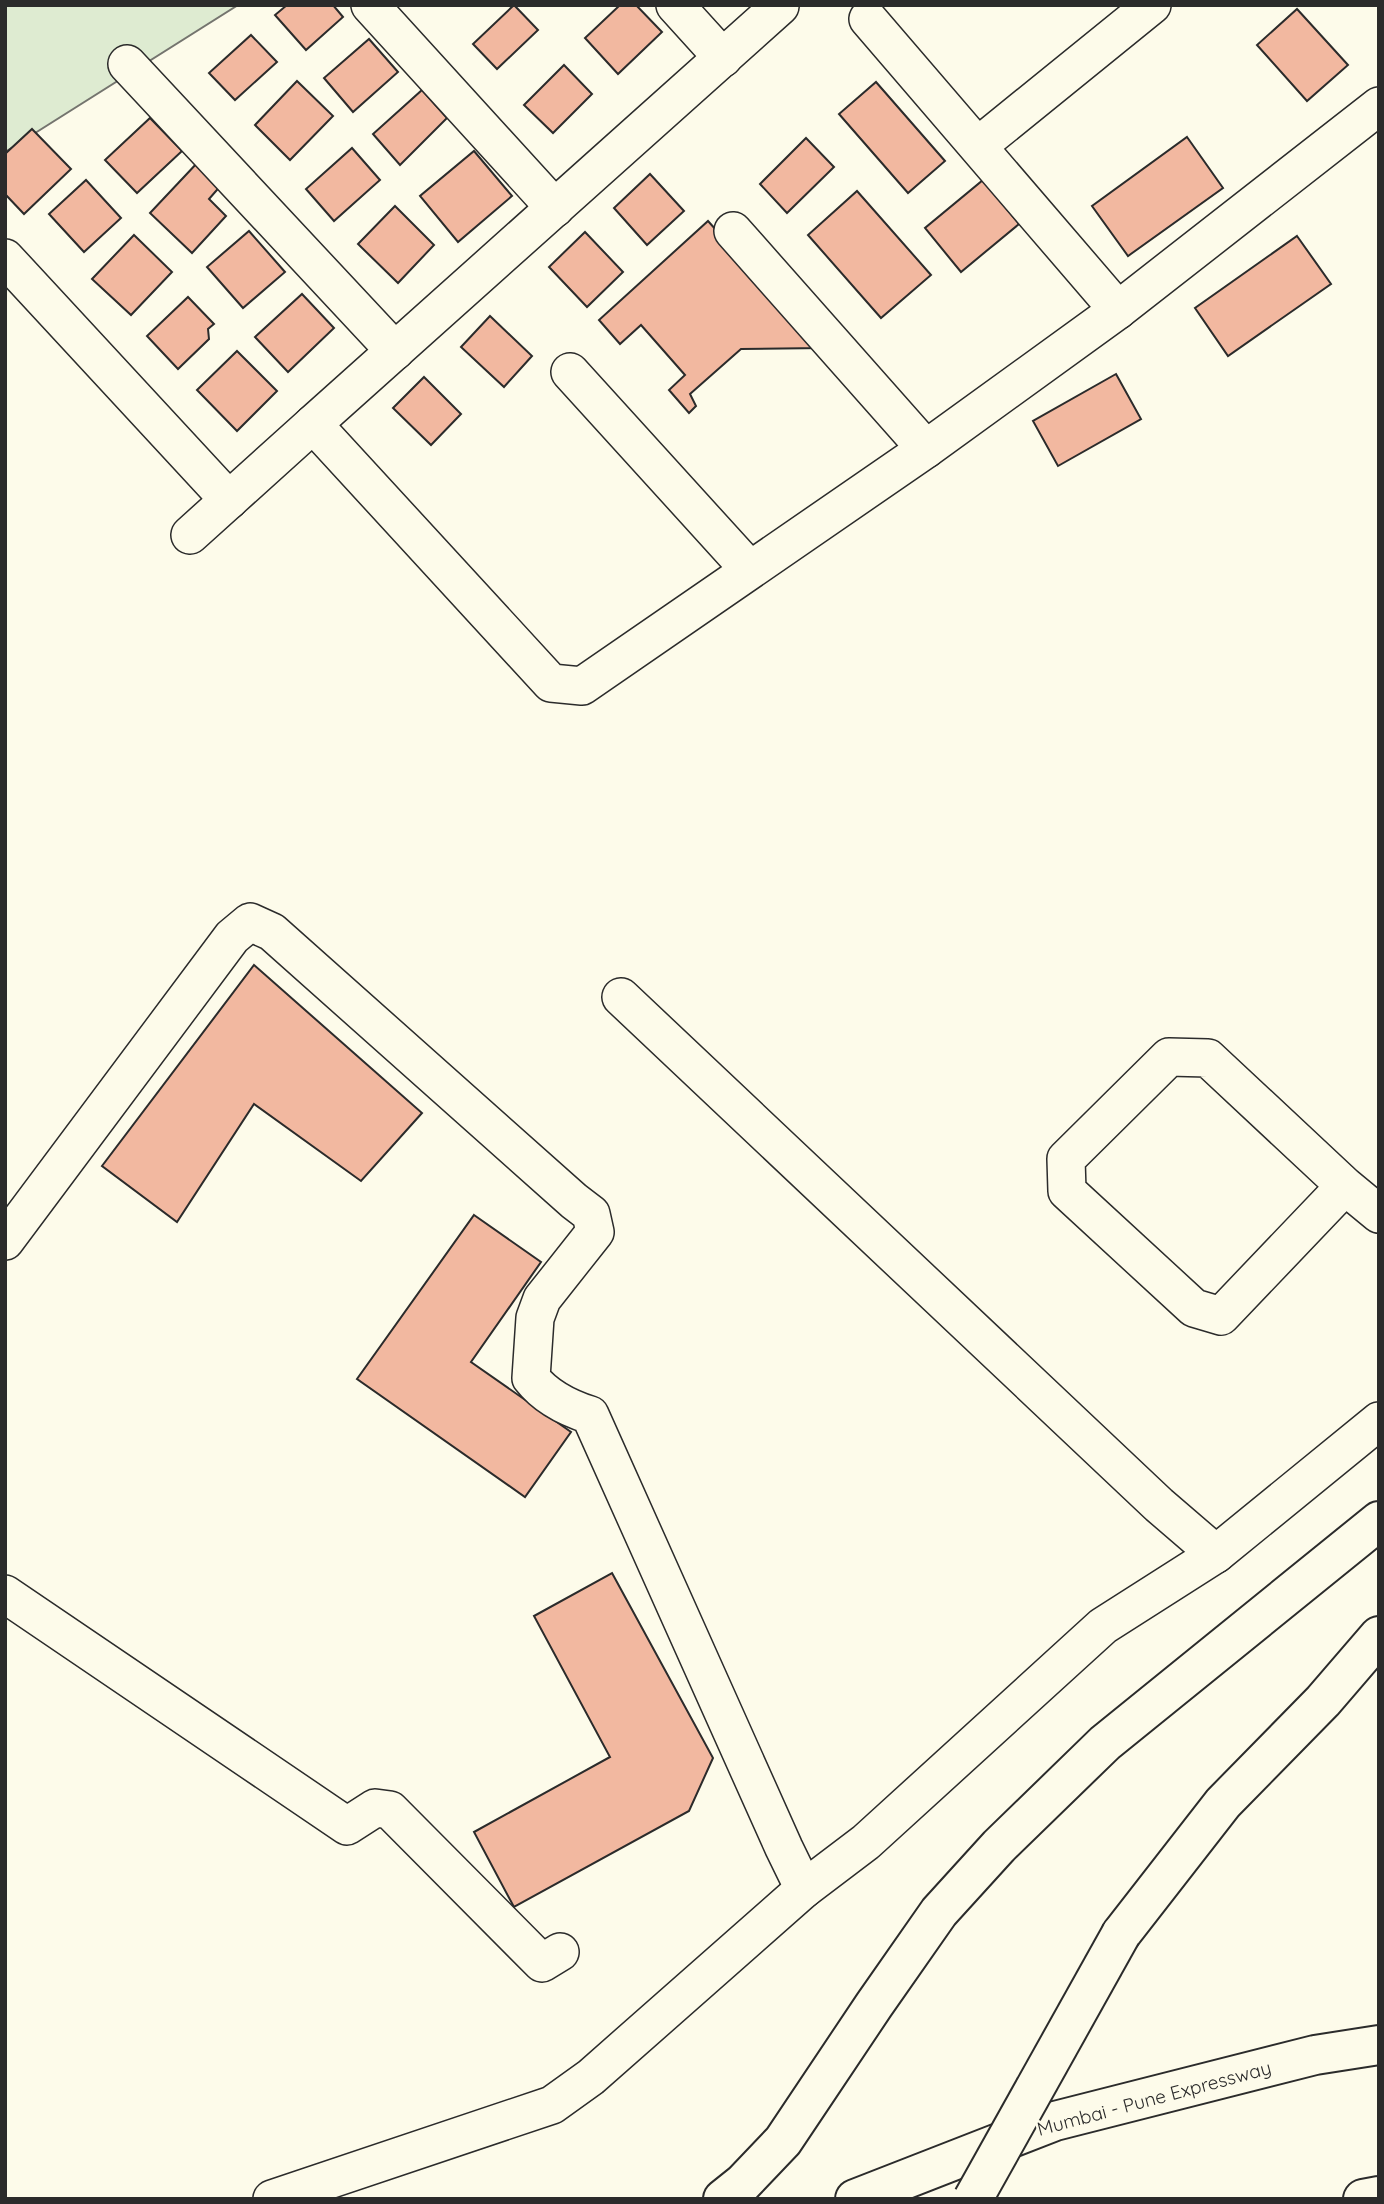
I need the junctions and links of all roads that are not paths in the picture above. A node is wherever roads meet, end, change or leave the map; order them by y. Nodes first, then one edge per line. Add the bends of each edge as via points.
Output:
1 (370, 5) edge
2 (675, 5) edge
3 (1152, 5) edge
4 (780, 6) edge
5 (868, 19) dead end
6 (723, 58) junction
7 (127, 65) dead end
8 (1379, 106) edge
9 (978, 146) junction
10 (555, 208) junction
11 (733, 231) dead end
12 (5, 258) edge
13 (1118, 310) junction
14 (395, 351) junction
15 (570, 372) dead end
16 (313, 424) junction
17 (926, 449) junction
18 (229, 500) junction
19 (190, 535) dead end
20 (749, 569) junction
21 (621, 997) dead end
22 (1345, 1186) junction
23 (1379, 1214) edge
24 (5, 1241) edge
25 (1379, 1422) edge
26 (1379, 1521) edge
27 (1216, 1554) junction
28 (5, 1594) edge
29 (1379, 1636) edge
30 (804, 1889) junction
31 (560, 1952) dead end
32 (1379, 2045) edge
33 (1379, 2196) edge
34 (272, 2199) edge
35 (723, 2199) edge
36 (855, 2199) edge
37 (973, 2199) edge
38 (1363, 2199) edge

1 - 10 street
2 - 6 street
3 - 9 street
4 - 6 street
5 - 9 street
6 - 10 street
7 - 14 street
8 - 13 street
9 - 13 street
10 - 14 street
11 - 17 street
12 - 18 street
13 - 17 street
14 - 16 street
15 - 20 street
16 - 18 street
16 - 20 street via 551,683 582,686
17 - 20 street
18 - 19 street
21 - 27 street
22 - 22 street via 1209,1058 1169,1057 1066,1159 1068,1192 1194,1308 1221,1316
22 - 23 street
24 - 30 street via 232,937 250,922 272,932 592,1214 595,1232 542,1298 535,1318 531,1378 540,1390 590,1415
25 - 27 street
26 - 35 main road via 1105,1743 999,1846 939,1912 783,2141
27 - 30 street via 1103,1626 866,1842
28 - 31 street via 347,1826 375,1808 390,1810 541,1963
29 - 37 main road, bridge via 1223,1803 1121,1934
30 - 34 street via 592,2077 552,2105
32 - 36 main road, Mumbai - Pune Expressway via 1315,2055 1055,2121
33 - 38 main road

